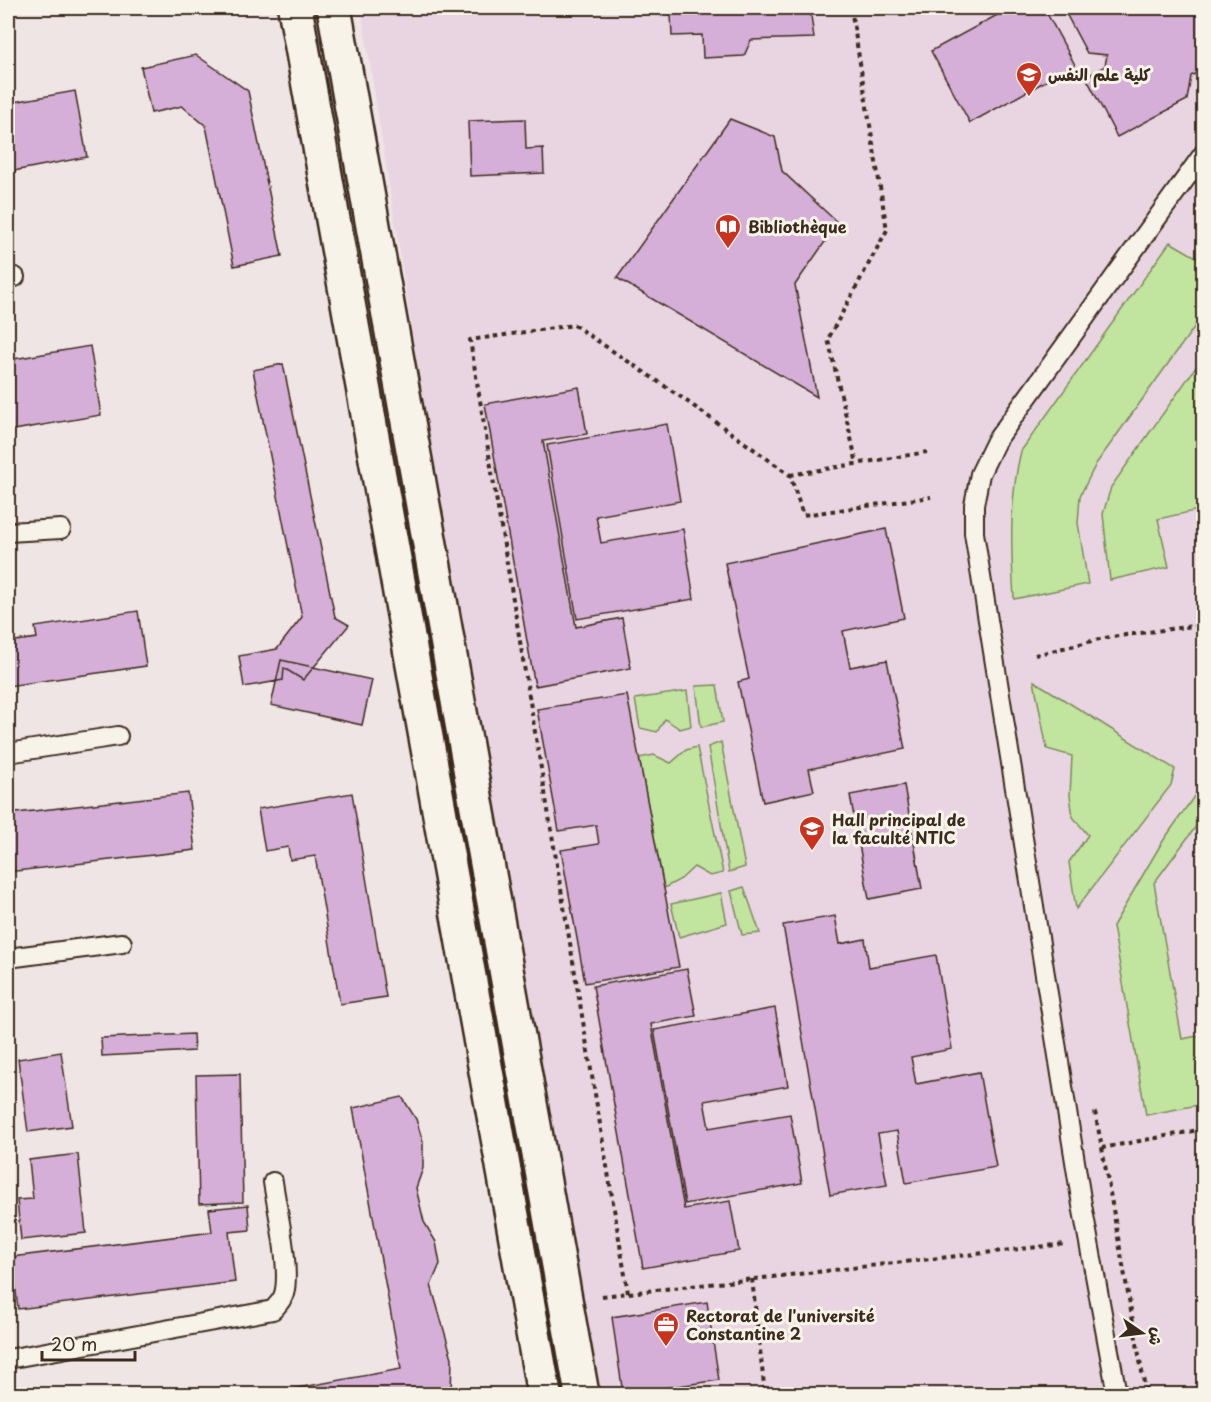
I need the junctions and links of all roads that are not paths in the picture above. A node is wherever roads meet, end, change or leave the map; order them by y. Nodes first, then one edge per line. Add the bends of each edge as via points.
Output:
1 (295, 8) edge
2 (334, 8) edge
3 (1203, 153) edge
4 (62, 529) dead end
5 (8, 532) edge
6 (118, 736) dead end
7 (8, 753) edge
8 (122, 943) dead end
9 (8, 958) edge
10 (273, 1182) dead end
11 (8, 1359) edge
12 (544, 1395) edge
13 (582, 1395) edge
14 (1117, 1395) edge

1 - 12 main road
2 - 13 main road
3 - 14 lane via 996,441 980,474 974,505 974,533
4 - 5 lane
6 - 7 lane
8 - 9 lane
10 - 11 lane via 286,1272 284,1293 273,1310

